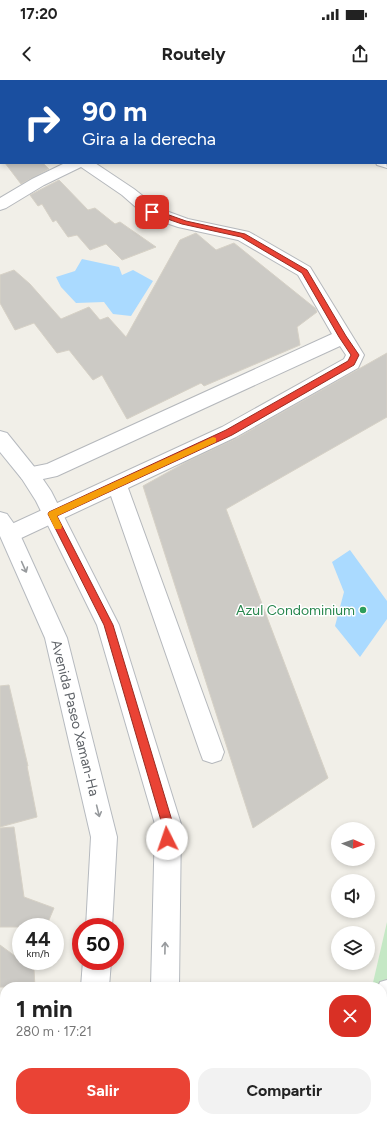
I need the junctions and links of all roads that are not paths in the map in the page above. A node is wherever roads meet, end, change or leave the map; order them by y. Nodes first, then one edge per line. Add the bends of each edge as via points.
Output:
1 (75, 164) edge
2 (86, 164) edge
3 (0, 205) edge
4 (343, 337) junction
5 (0, 438) edge
6 (29, 474) junction
7 (118, 484) junction
8 (52, 514) junction
9 (5, 527) edge
10 (212, 752) dead end
11 (100, 918) edge
12 (96, 970) edge
13 (95, 982) edge
14 (165, 982) edge

1 - 3 street
2 - 4 street via 152,212 184,223 243,236 304,271
4 - 6 street via 50,471
4 - 7 street via 355,355 351,363 229,432
5 - 6 street
6 - 8 street
7 - 8 street
7 - 10 street
8 - 9 street
14 -> 8 street via 168,824 108,625
9 -> 11 street, Avenida Paseo Xaman-Ha via 56,638 104,837
12 - 13 street

